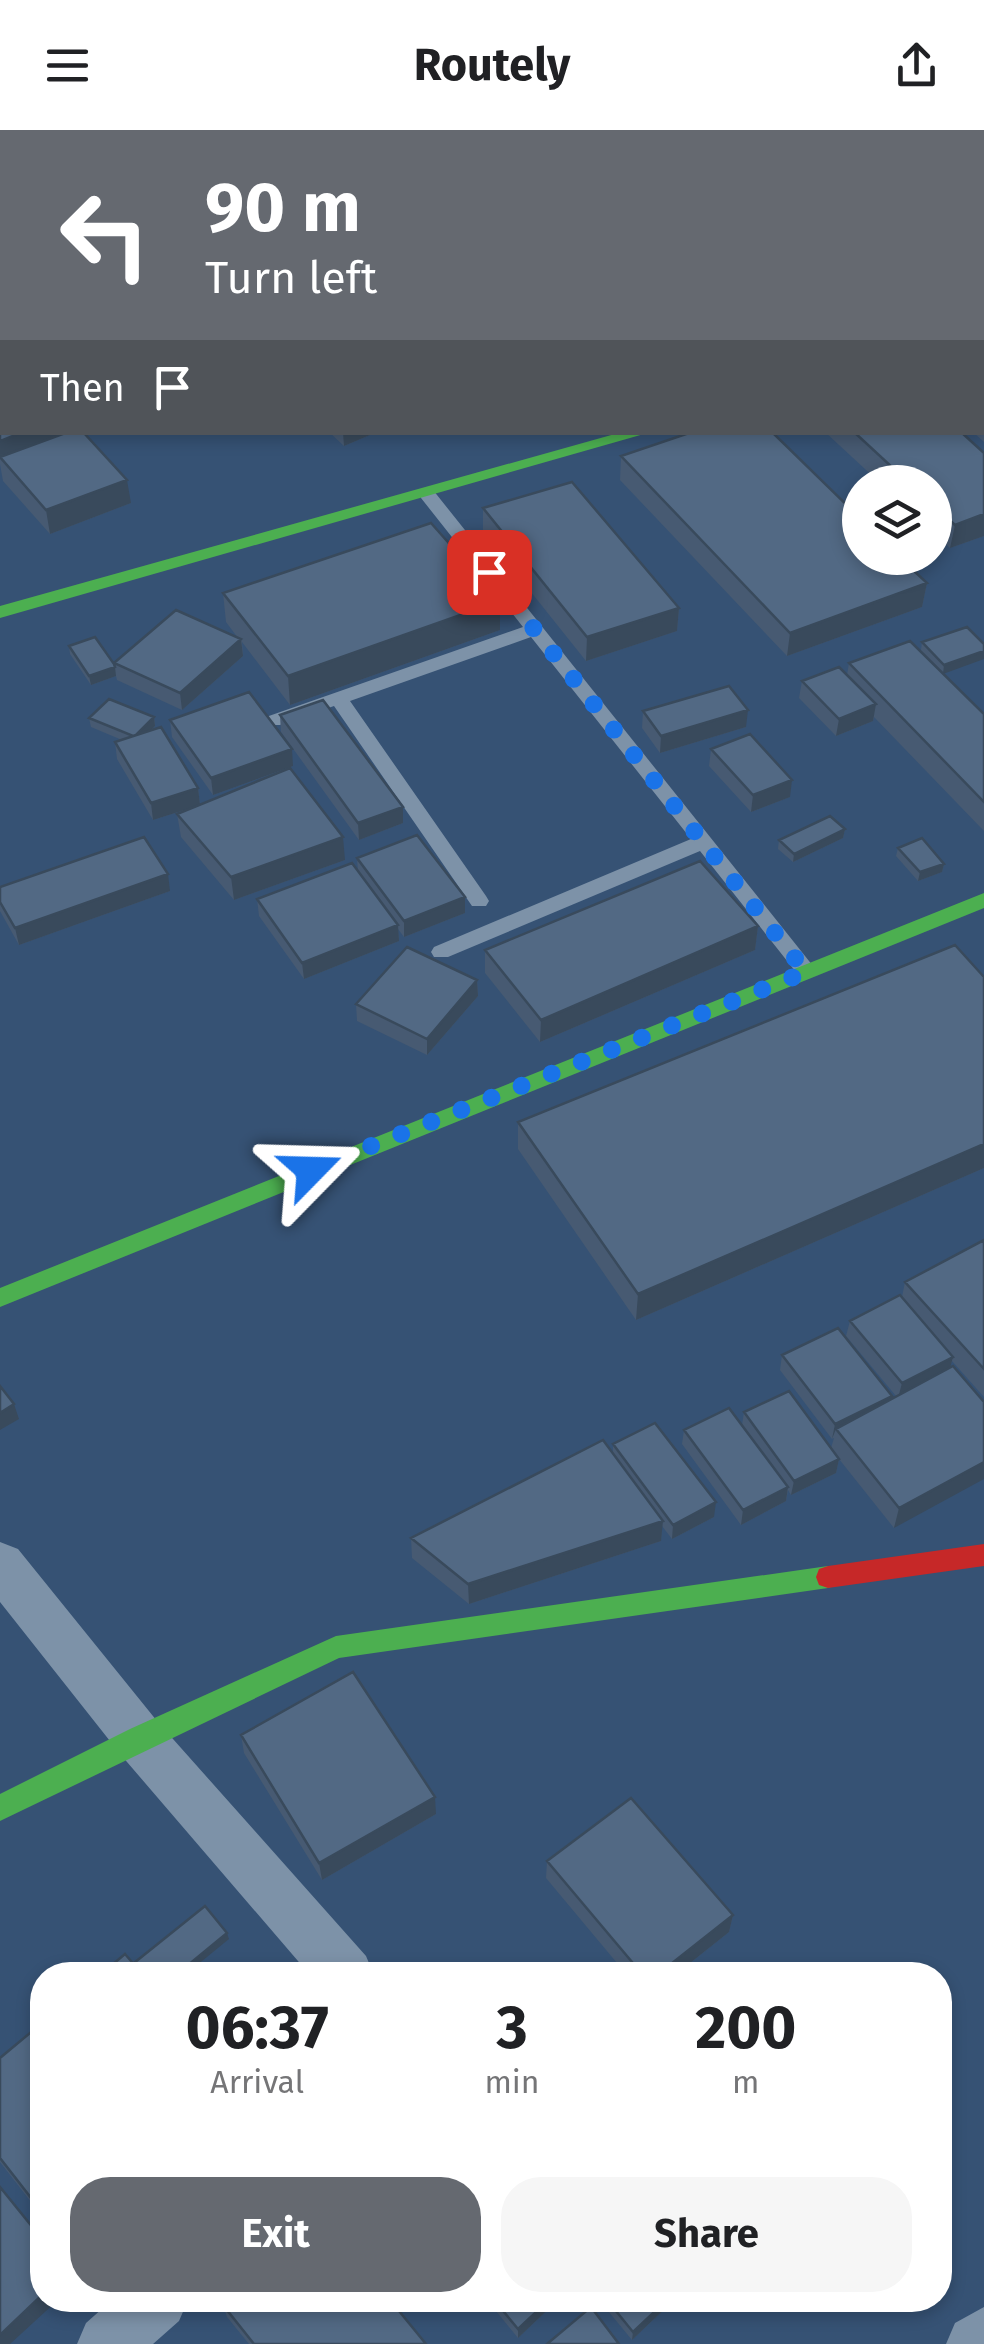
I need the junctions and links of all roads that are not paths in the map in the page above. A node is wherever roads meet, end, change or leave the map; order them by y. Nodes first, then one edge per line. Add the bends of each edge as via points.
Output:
1 (634, 435) edge
2 (427, 494) junction
3 (0, 612) edge
4 (534, 630) junction
5 (338, 698) junction
6 (273, 720) edge
7 (703, 842) junction
8 (984, 900) edge
9 (478, 901) dead end
10 (441, 952) dead end
11 (806, 972) junction
12 (0, 1298) edge
13 (984, 1555) edge
14 (0, 1564) edge
15 (139, 1738) junction
16 (0, 1808) edge
17 (335, 1962) edge
18 (144, 2312) edge
19 (984, 2337) edge
20 (107, 2344) edge
21 (976, 2344) edge

1 - 2 street
2 - 3 street
2 - 4 lane
4 - 5 lane
4 - 7 lane
5 - 6 lane
5 - 9 lane
7 - 10 lane
7 - 11 lane
8 - 11 street
11 - 12 street
13 - 15 street via 336,1647
14 - 15 street
15 - 16 street
15 - 17 street
18 - 20 street
19 - 21 street

